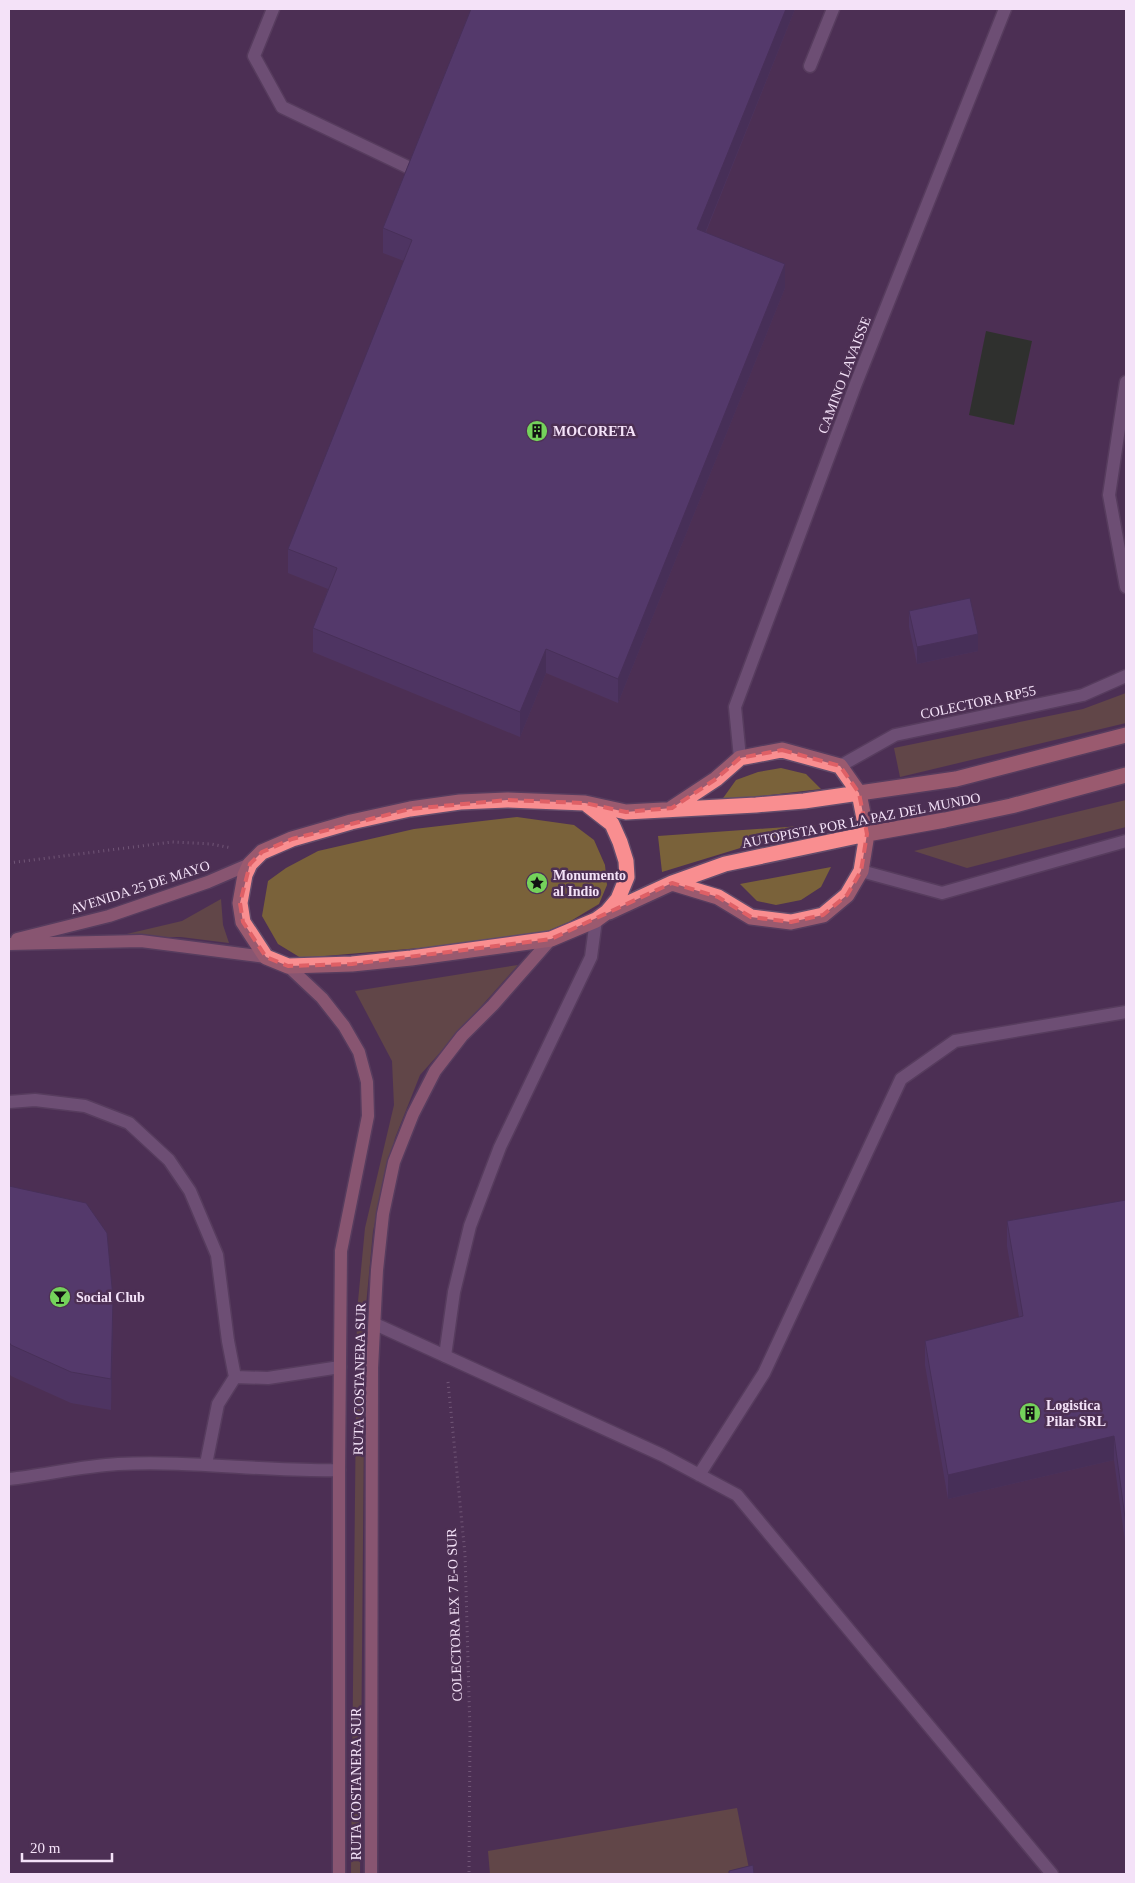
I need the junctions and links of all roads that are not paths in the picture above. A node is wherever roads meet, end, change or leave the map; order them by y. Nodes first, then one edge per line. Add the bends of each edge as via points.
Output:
1 (273, 9) edge
2 (833, 9) edge
3 (1004, 9) edge
4 (810, 66) dead end
5 (416, 171) edge
6 (1126, 382) edge
7 (1126, 587) edge
8 (1126, 676) edge
9 (1126, 735) edge
10 (740, 758) junction
11 (840, 766) junction
12 (1126, 775) edge
13 (859, 793) junction
14 (585, 803) junction
15 (672, 808) junction
16 (867, 834) junction
17 (1126, 841) edge
18 (250, 864) junction
19 (861, 871) junction
20 (672, 883) junction
21 (602, 916) junction
22 (551, 939) junction
23 (9, 943) edge
24 (266, 956) junction
25 (288, 966) junction
26 (1126, 1012) edge
27 (9, 1102) edge
28 (375, 1324) junction
29 (446, 1356) junction
30 (340, 1367) junction
31 (235, 1377) junction
32 (206, 1464) junction
33 (339, 1470) junction
34 (699, 1475) junction
35 (9, 1478) edge
36 (339, 1874) edge
37 (371, 1874) edge
38 (1052, 1874) edge

1 - 5 street via 254,56 282,107
2 - 4 street
3 - 10 street, CAMINO LAVAISSE via 855,386 735,707
6 - 7 street via 1109,495
8 - 11 street, COLECTORA RP55 via 1083,695 895,735
9 - 13 highway, AUTOPISTA POR LA PAZ DEL MUNDO via 956,779
10 - 11 highway via 782,750
10 - 15 highway via 716,779
11 - 13 highway
12 - 16 highway, AUTOPISTA POR LA PAZ DEL MUNDO via 1011,806
13 - 15 highway, AUTOPISTA POR LA PAZ DEL MUNDO via 756,805
13 - 16 highway
14 - 15 highway, AUTOPISTA POR LA PAZ DEL MUNDO via 626,812
14 - 18 highway, AUTOPISTA POR LA PAZ DEL MUNDO via 507,800 410,809 292,839 262,852
14 - 21 highway via 612,824 626,861 627,876 618,898
16 - 19 highway
16 - 20 highway, AUTOPISTA POR LA PAZ DEL MUNDO via 725,864
17 - 19 street via 942,893
18 - 23 main road, AVENIDA 25 DE MAYO via 109,916
18 - 24 highway, AUTOPISTA POR LA PAZ DEL MUNDO via 240,903 243,922
19 - 20 highway via 847,894 823,915 791,922 751,917 718,897
20 - 21 highway, AUTOPISTA POR LA PAZ DEL MUNDO
21 - 22 highway, AUTOPISTA POR LA PAZ DEL MUNDO
21 - 29 street via 591,957 500,1147 470,1226 454,1292
22 - 25 highway, AUTOPISTA POR LA PAZ DEL MUNDO via 411,958
22 - 28 main road, RUTA COSTANERA SUR via 434,1071 413,1114 394,1162 383,1214
23 - 24 main road, AVENIDA 25 DE MAYO via 141,941
24 - 25 highway, AUTOPISTA POR LA PAZ DEL MUNDO
25 - 30 main road, RUTA COSTANERA SUR via 322,998 344,1026 359,1052 367,1082 368,1116 341,1251
26 - 34 street via 955,1041 901,1079 764,1373
27 - 31 street via 35,1100 85,1106 130,1123 169,1160 190,1191 217,1255
28 - 29 street
28 - 37 main road, RUTA COSTANERA SUR via 372,1368
29 - 34 street
30 - 31 street via 268,1378
30 - 33 main road, RUTA COSTANERA SUR
31 - 32 street via 218,1404
32 - 33 street via 302,1471
32 - 35 street via 118,1464
33 - 36 main road, RUTA COSTANERA SUR
34 - 38 street via 737,1496

